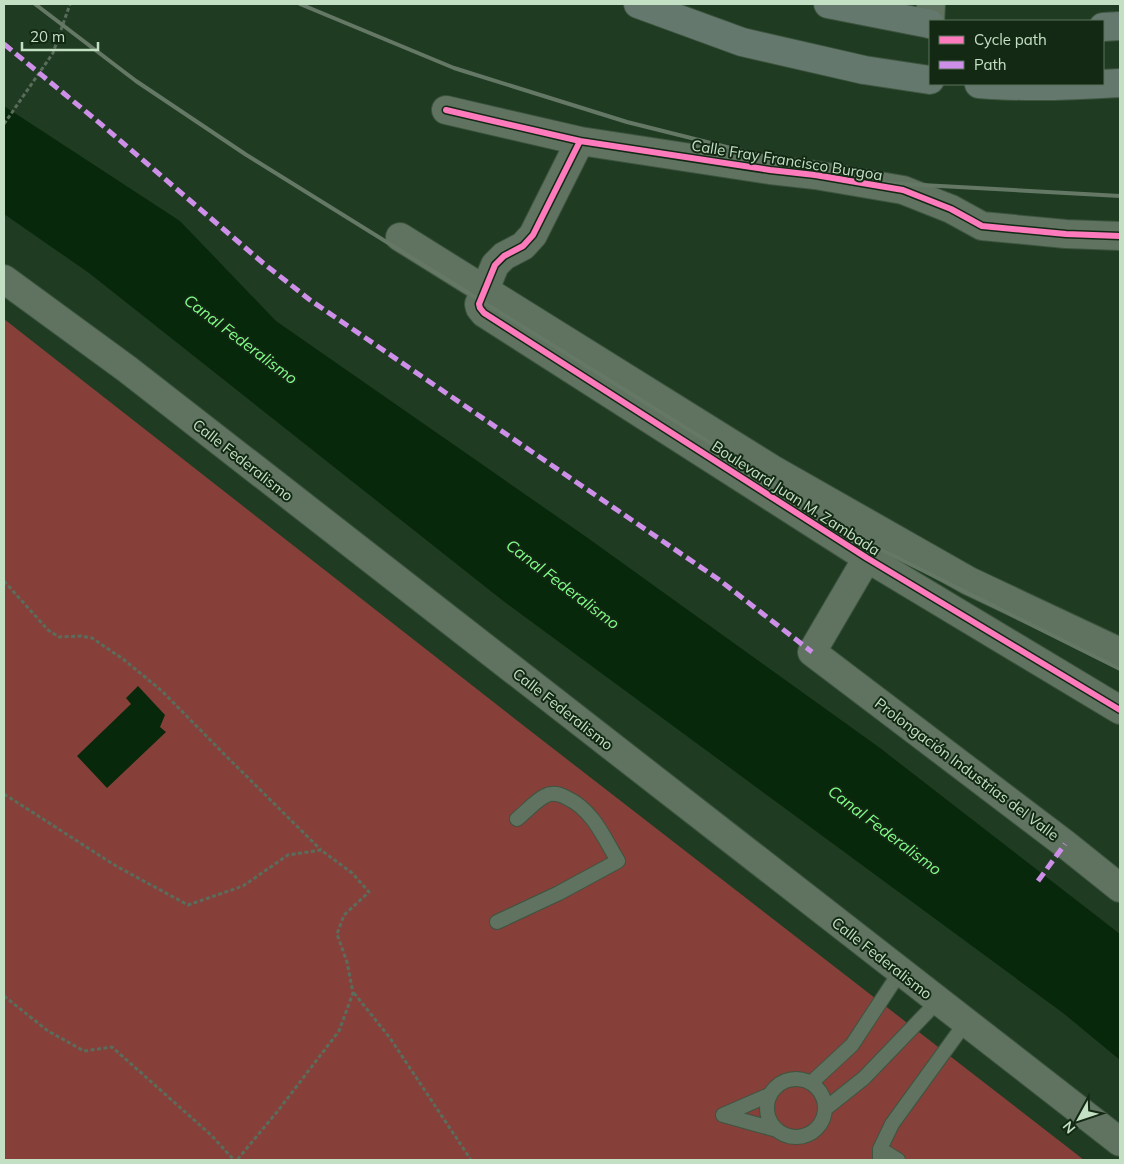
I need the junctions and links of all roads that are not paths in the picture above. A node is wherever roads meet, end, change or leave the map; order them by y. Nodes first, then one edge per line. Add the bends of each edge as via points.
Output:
1 (638, 4) edge
2 (828, 4) edge
3 (931, 4) edge
4 (930, 20) edge
5 (929, 24) edge
6 (1120, 26) edge
7 (1104, 27) edge
8 (929, 80) edge
9 (1120, 83) edge
10 (1104, 84) edge
11 (992, 85) edge
12 (1093, 85) edge
13 (446, 110) dead end
14 (580, 141) junction
15 (1120, 236) edge
16 (400, 237) dead end
17 (4, 279) edge
18 (484, 290) junction
19 (867, 558) junction
20 (1120, 652) edge
21 (1120, 710) edge
22 (518, 819) dead end
23 (1120, 888) edge
24 (497, 922) dead end
25 (900, 972) junction
26 (938, 1001) junction
27 (966, 1022) junction
28 (811, 1083) junction
29 (769, 1095) junction
30 (826, 1109) junction
31 (777, 1130) junction
32 (1120, 1142) edge
33 (880, 1155) edge
34 (898, 1160) edge

1 - 8 main road via 742,42 864,70
2 - 5 main road
3 - 4 street
6 - 7 main road
9 - 10 main road
11 - 12 main road
13 - 14 street, Calle Fray Francisco Burgoa
14 - 15 street, Calle Fray Francisco Burgoa via 903,190 952,209 982,226
14 - 18 street via 533,235 524,246 504,256 495,265
16 - 18 street, Boulevard Juan M. Zambada
17 - 25 street, Calle Federalismo via 126,369
18 - 19 street, Boulevard Juan M. Zambada via 479,304 484,313
18 - 20 street, Boulevard Juan M. Zambada via 772,469 889,536 969,581
19 - 21 street, Boulevard Juan M. Zambada
19 - 23 street, Prolongación Industrias del Valle via 812,652
22 - 24 lane via 544,796 554,793 564,796 591,816 618,861
25 - 26 street, Calle Federalismo
25 - 28 lane via 852,1045
26 - 27 street, Calle Federalismo
26 - 30 lane via 864,1078
27 - 32 street, Calle Federalismo
27 - 33 lane via 892,1124
28 - 29 lane via 792,1079 782,1082
28 - 30 lane via 818,1089
29 - 31 lane via 767,1114
29 - 31 lane via 723,1115
30 - 31 lane via 820,1126 804,1136 785,1136
33 - 34 lane

